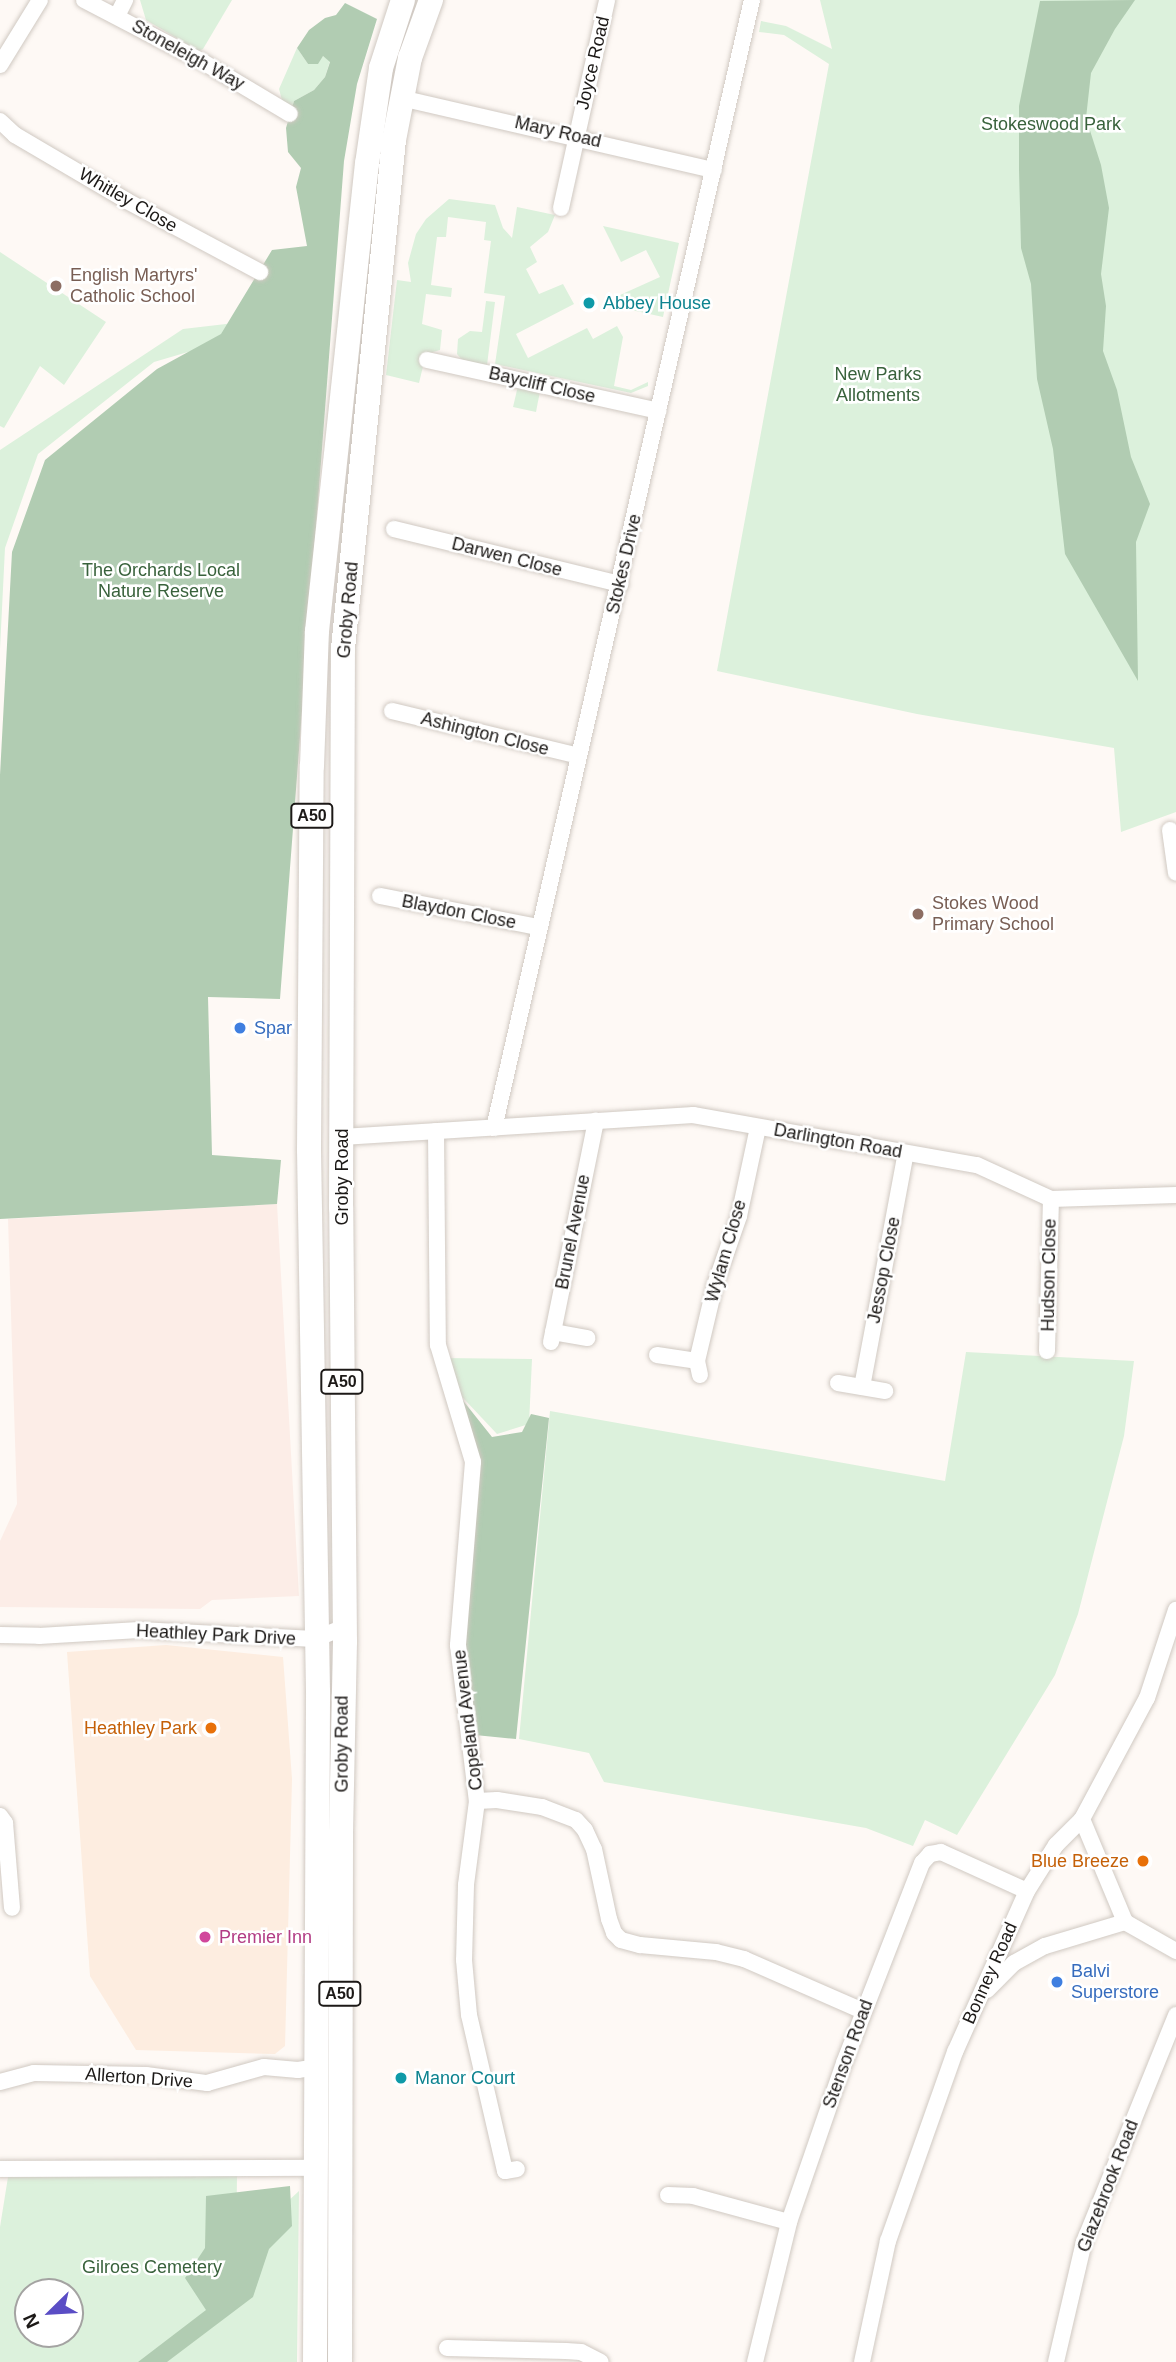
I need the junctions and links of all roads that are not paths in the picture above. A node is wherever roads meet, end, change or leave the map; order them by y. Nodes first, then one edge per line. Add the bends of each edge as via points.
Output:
1 (40, 0) edge
2 (84, 0) edge
3 (125, 0) edge
4 (403, 0) edge
5 (431, 0) edge
6 (607, 0) edge
7 (752, 0) edge
8 (117, 16) junction
9 (0, 65) edge
10 (401, 98) junction
11 (290, 114) dead end
12 (0, 121) edge
13 (576, 136) junction
14 (714, 170) junction
15 (561, 208) dead end
16 (260, 272) dead end
17 (427, 360) dead end
18 (658, 411) junction
19 (394, 529) dead end
20 (620, 584) junction
21 (392, 711) dead end
22 (579, 756) junction
23 (1170, 830) dead end
24 (1176, 873) edge
25 (380, 896) dead end
26 (538, 927) junction
27 (596, 1121) junction
28 (758, 1127) junction
29 (494, 1128) junction
30 (436, 1131) junction
31 (342, 1137) junction
32 (906, 1153) junction
33 (1176, 1195) edge
34 (1051, 1199) junction
35 (587, 1338) dead end
36 (1047, 1351) dead end
37 (657, 1355) dead end
38 (838, 1382) dead end
39 (862, 1387) junction
40 (884, 1391) dead end
41 (1176, 1610) edge
42 (345, 1627) junction
43 (0, 1635) edge
44 (315, 1639) junction
45 (477, 1801) junction
46 (0, 1816) edge
47 (1082, 1819) junction
48 (1027, 1891) junction
49 (12, 1908) dead end
50 (1125, 1922) junction
51 (1176, 1951) edge
52 (979, 1998) junction
53 (863, 2011) junction
54 (1174, 2025) edge
55 (318, 2067) junction
56 (0, 2082) edge
57 (318, 2168) junction
58 (0, 2169) edge
59 (517, 2169) dead end
60 (668, 2195) dead end
61 (789, 2221) junction
62 (447, 2348) dead end
63 (315, 2362) edge
64 (340, 2362) edge
65 (601, 2362) edge
66 (755, 2362) edge
67 (862, 2362) edge
68 (1056, 2362) edge

1 - 9 street
2 - 8 street, Stoneleigh Way
3 - 8 street
4 - 44 main road, Groby Road / A50 via 381,68 367,164 317,631 309,1150
5 - 10 main road, Groby Road / A50
6 - 13 street, Joyce Road
7 - 14 street, Stokes Drive
8 - 11 street, Stoneleigh Way
10 - 13 street, Mary Road
10 - 31 main road, Groby Road / A50 via 343,649
12 - 16 street, Whitley Close via 15,135 127,201
13 - 14 street, Mary Road
13 - 15 street, Joyce Road
14 - 18 street, Stokes Drive
17 - 18 street, Baycliff Close
18 - 20 street, Stokes Drive
19 - 20 street, Darwen Close
20 - 22 street, Stokes Drive
21 - 22 street, Ashington Close
22 - 26 street, Stokes Drive
23 - 24 street
25 - 26 street, Blaydon Close
26 - 29 street, Stokes Drive
27 - 28 street, Darlington Road via 694,1115
27 - 29 street, Darlington Road
27 - 35 street, Brunel Avenue via 552,1337
28 - 32 street, Darlington Road
28 - 37 street, Wylam Close via 699,1368
29 - 30 street, Darlington Road
30 - 31 street, Darlington Road
30 - 45 street, Copeland Avenue via 438,1345 473,1462 458,1649
31 - 42 main road, Groby Road / A50
32 - 34 street, Darlington Road via 976,1166
32 - 39 street, Jessop Close
33 - 34 street, Darlington Road
34 - 36 street, Hudson Close
38 - 39 street
39 - 40 street
41 - 47 street, Bonney Road via 1146,1698
42 - 44 street, Heathley Park Drive
42 - 64 main road, Groby Road / A50
43 - 44 street, Heathley Park Drive via 139,1630
44 - 55 main road, Groby Road / A50
45 - 53 street via 542,1807 576,1820 594,1849 609,1919 621,1940 744,1959
45 - 59 street, Copeland Avenue via 466,1885 464,1960 469,2015 505,2171
46 - 49 street via 5,1823
47 - 48 street, Bonney Road via 1056,1846
47 - 50 street
48 - 52 street, Bonney Road
48 - 53 street, Stenson Road via 941,1852 925,1857
50 - 51 street
50 - 52 street via 1045,1946 1014,1963
52 - 67 street, Bonney Road via 950,2065 888,2241
53 - 61 street, Stenson Road
54 - 68 street, Glazebrook Road via 1084,2242
55 - 56 street, Allerton Drive via 264,2067 207,2083 146,2075 34,2073
55 - 57 main road, Groby Road / A50
57 - 58 street
57 - 63 main road, Groby Road / A50
60 - 61 street via 693,2196
61 - 66 street, Stenson Road
62 - 65 street via 581,2352

